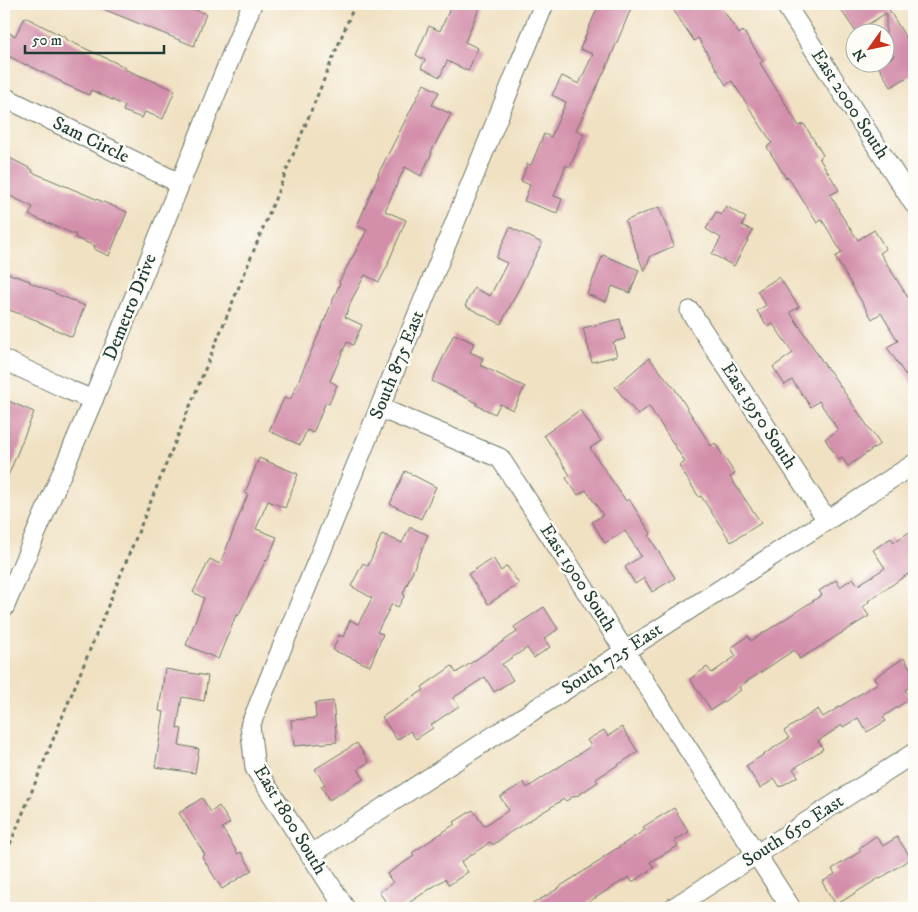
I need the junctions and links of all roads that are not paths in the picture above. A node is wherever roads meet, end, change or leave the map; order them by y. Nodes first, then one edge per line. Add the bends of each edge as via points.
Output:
1 (252, 4) edge
2 (544, 4) edge
3 (785, 4) edge
4 (4, 97) edge
5 (179, 183) junction
6 (914, 204) edge
7 (690, 311) dead end
8 (4, 360) edge
9 (93, 400) junction
10 (380, 408) junction
11 (914, 464) edge
12 (827, 520) junction
13 (4, 608) edge
14 (625, 651) junction
15 (250, 726) joint
16 (914, 753) edge
17 (757, 854) junction
18 (310, 855) junction
19 (345, 908) edge
20 (673, 908) edge
21 (791, 908) edge

1 - 5 street, Demetro Drive
2 - 10 street, South 875 East
3 - 6 street, East 2000 South
4 - 5 street, Sam Circle
5 - 9 street, Demetro Drive
7 - 12 street, East 1950 South
8 - 9 street
9 - 13 street, Demetro Drive
10 - 14 street, East 1900 South via 500,458
10 - 15 street, South 875 East
11 - 12 street, South 725 East
12 - 14 street, South 725 East
14 - 17 street, East 1900 South
14 - 18 street, South 725 East
15 - 18 street, East 1800 South via 255,768
16 - 17 street, South 650 East
17 - 20 street, South 650 East
17 - 21 street, East 1900 South
18 - 19 street, East 1800 South

